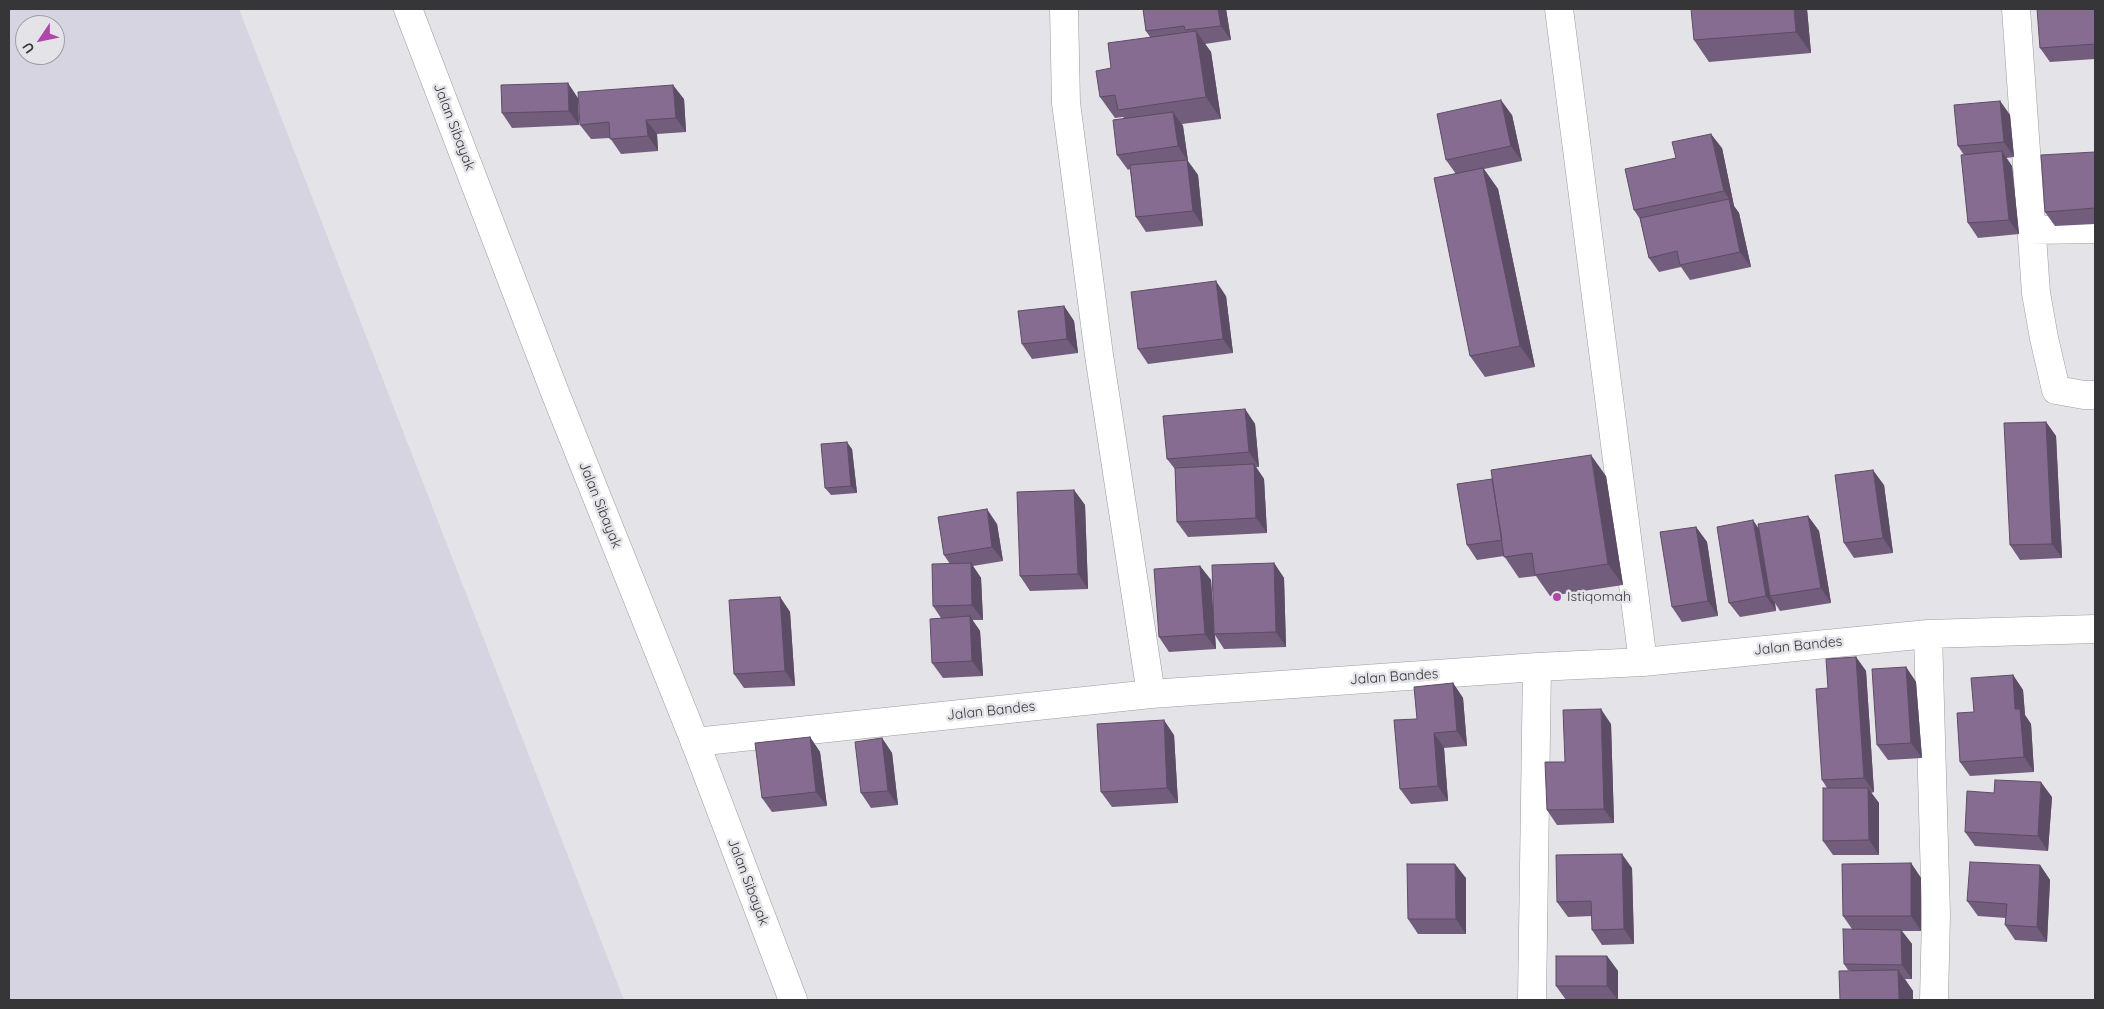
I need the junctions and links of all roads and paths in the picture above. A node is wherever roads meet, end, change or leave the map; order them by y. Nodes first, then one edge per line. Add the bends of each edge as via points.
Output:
1 (408, 9) edge
2 (1064, 9) edge
3 (1560, 9) edge
4 (2016, 9) edge
5 (2095, 229) edge
6 (2031, 230) junction
7 (2095, 395) edge
8 (2095, 629) edge
9 (1928, 634) junction
10 (1643, 662) junction
11 (1537, 667) junction
12 (1151, 694) junction
13 (694, 742) junction
14 (793, 1000) edge
15 (1532, 1000) edge
16 (1934, 1000) edge

1 - 13 street, Jalan Sibayak
2 - 12 street via 1066,104 1099,355
3 - 10 street
4 - 6 street
5 - 6 street
6 - 7 street via 2036,293 2056,390
8 - 9 street, Jalan Bandes
9 - 10 street, Jalan Bandes
9 - 16 street via 1936,915
10 - 11 street, Jalan Bandes
11 - 12 street, Jalan Bandes
11 - 15 street
12 - 13 street, Jalan Bandes
13 - 14 street, Jalan Sibayak

